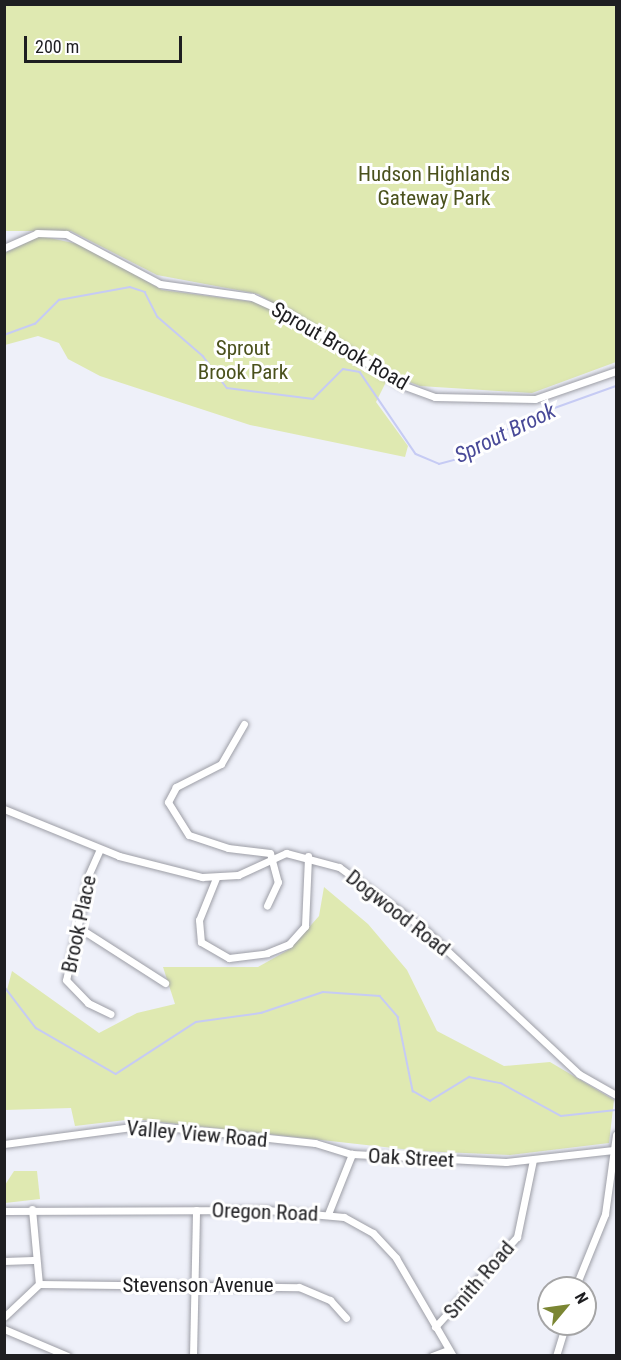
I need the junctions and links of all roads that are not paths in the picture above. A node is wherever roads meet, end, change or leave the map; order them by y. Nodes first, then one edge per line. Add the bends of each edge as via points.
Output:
1 (4, 248) edge
2 (616, 371) edge
3 (244, 724) dead end
4 (4, 808) edge
5 (100, 849) junction
6 (308, 856) junction
7 (273, 858) junction
8 (216, 878) junction
9 (267, 906) dead end
10 (81, 929) junction
11 (165, 983) dead end
12 (111, 1014) dead end
13 (616, 1095) edge
14 (616, 1135) edge
15 (4, 1144) edge
16 (613, 1150) junction
17 (352, 1154) junction
18 (533, 1160) junction
19 (32, 1209) junction
20 (196, 1210) junction
21 (4, 1211) edge
22 (328, 1214) junction
23 (33, 1260) junction
24 (4, 1261) edge
25 (580, 1276) edge
26 (39, 1284) junction
27 (196, 1285) junction
28 (4, 1317) edge
29 (346, 1318) dead end
30 (435, 1327) junction
31 (4, 1329) edge
32 (562, 1336) edge
33 (450, 1353) edge
34 (68, 1356) edge
35 (193, 1356) edge
36 (432, 1356) edge
37 (556, 1356) edge

1 - 2 street, Sprout Brook Road via 37,233 66,234 160,284 252,297 289,314 402,385 435,397 535,399
3 - 7 street via 217,768 176,787 168,802 189,835
4 - 5 street, Dogwood Road
5 - 8 street, Dogwood Road
5 - 10 street, Brook Place via 89,874
6 - 7 street, Dogwood Road via 286,853
6 - 8 street via 305,926 289,944 267,953 229,958 201,942 199,920
6 - 13 street, Dogwood Road via 351,873 403,910 579,1074
7 - 8 street, Dogwood Road via 245,873
7 - 9 street via 278,882
10 - 11 street
10 - 12 street, Brook Place via 66,980 88,1003
14 - 16 street
15 - 17 street, Valley View Road via 147,1125 315,1143
16 - 18 street
16 - 25 street via 605,1214
17 - 18 street, Oak Street
17 - 22 street, Oak Street
18 - 30 street, Smith Road via 516,1237
19 - 20 street, Oregon Road
19 - 21 street, Oregon Road
19 - 23 street
20 - 22 street, Oregon Road
20 - 27 street
22 - 30 street, Oregon Road via 357,1223 382,1241
23 - 24 street
23 - 26 street
26 - 27 street, Stevenson Avenue
26 - 28 street
27 - 29 street, Stevenson Avenue via 299,1287 330,1300
27 - 35 street
30 - 33 street, Oregon Road
31 - 34 street
32 - 37 street
33 - 36 street

